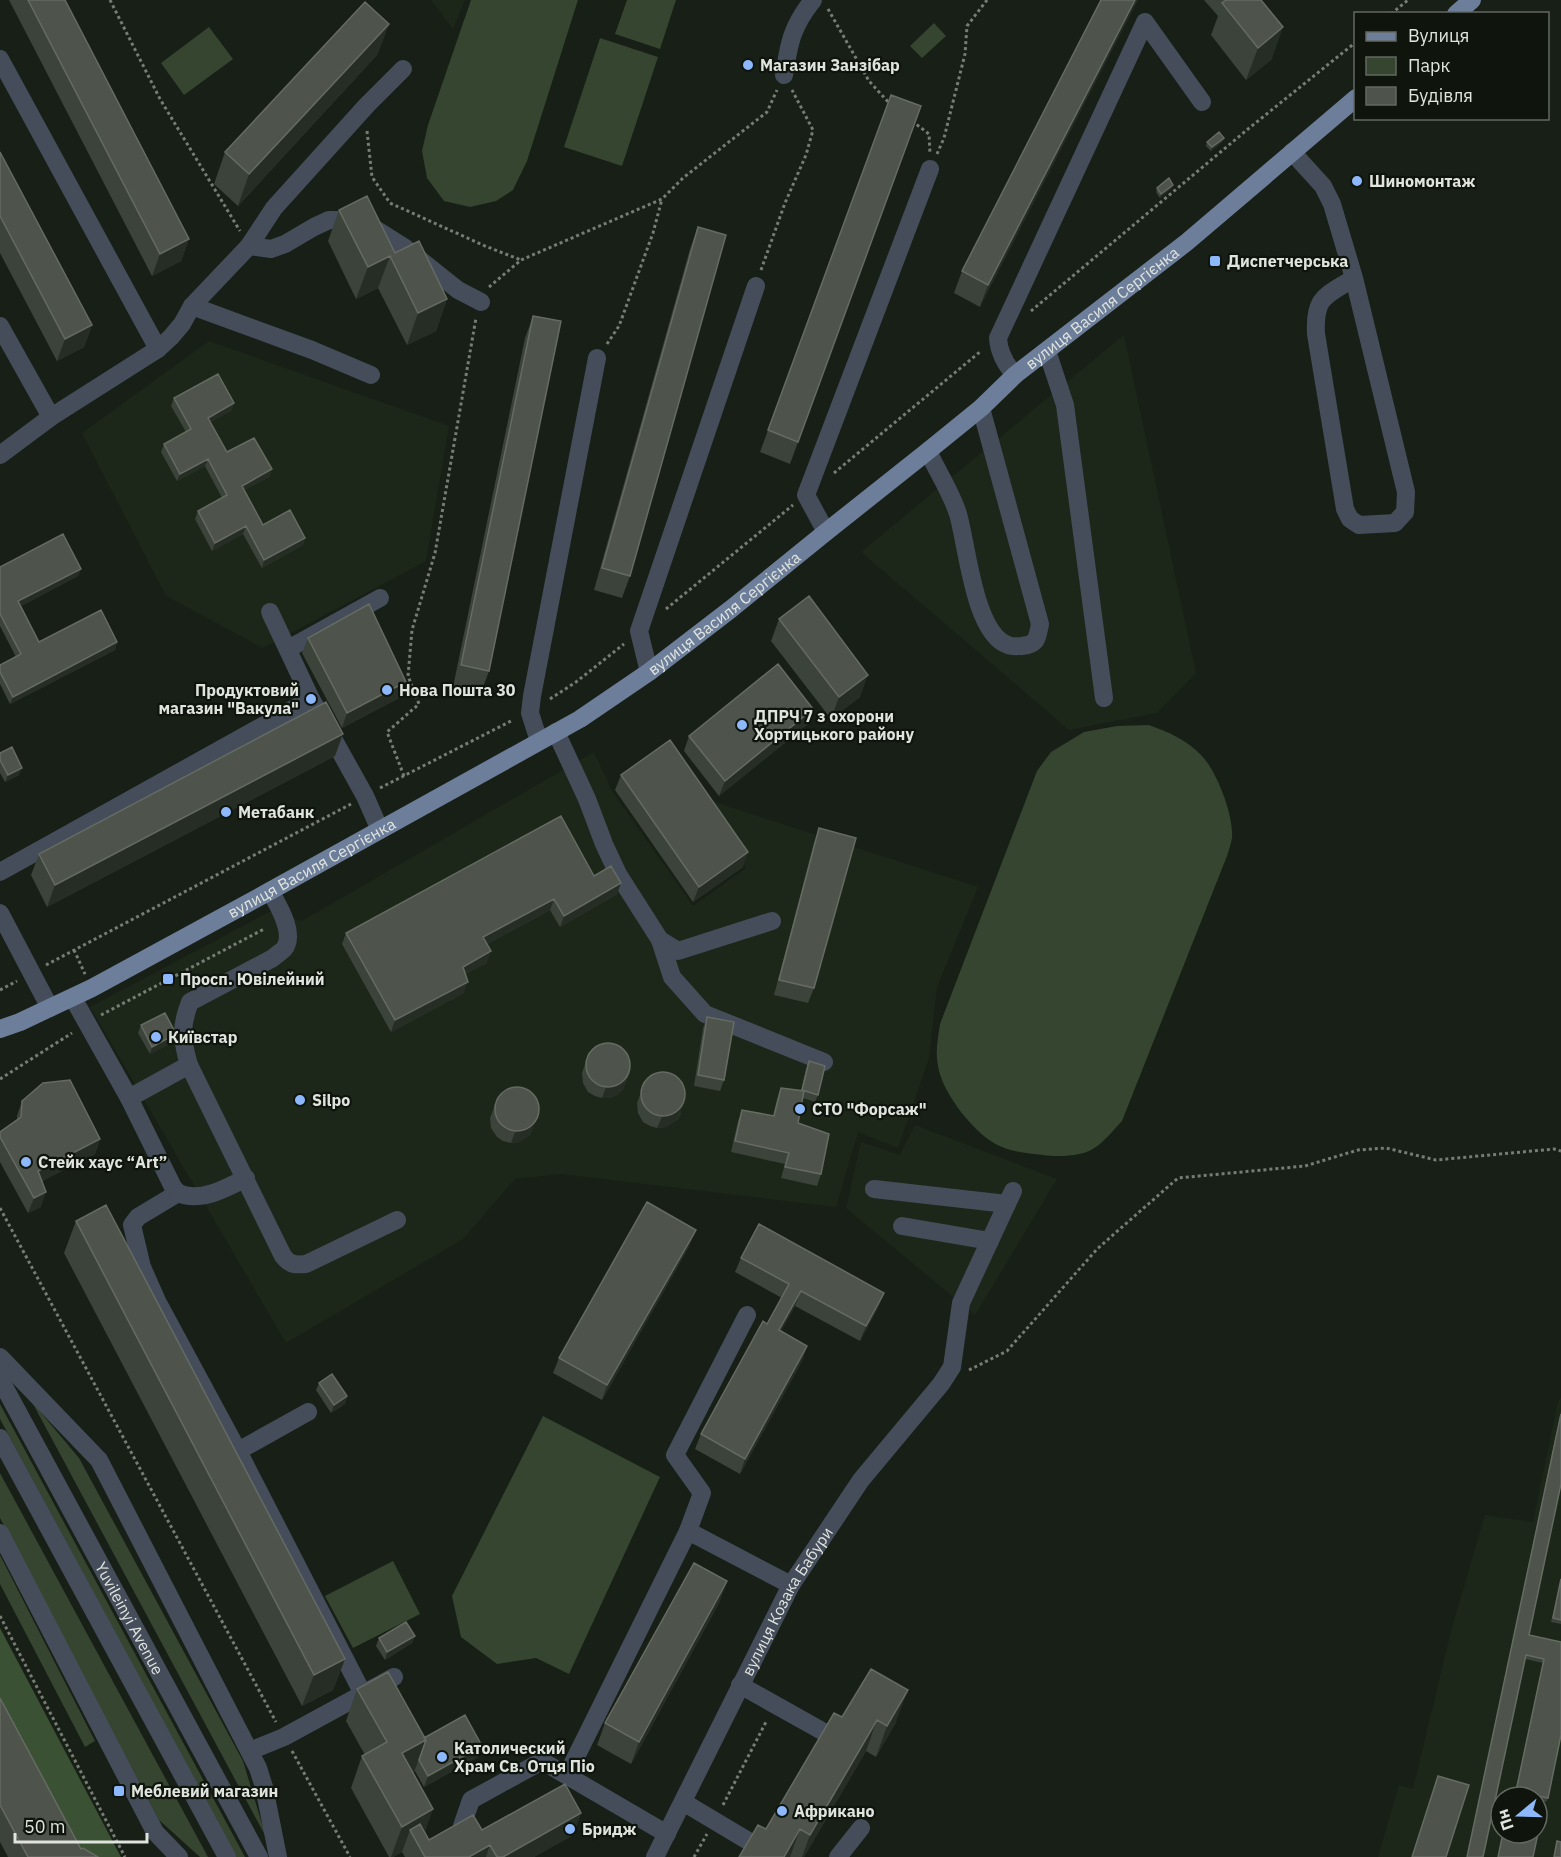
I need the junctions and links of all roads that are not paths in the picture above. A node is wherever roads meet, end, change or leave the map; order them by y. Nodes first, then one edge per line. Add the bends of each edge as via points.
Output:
1 (813, 0) edge
2 (1472, 0) edge
3 (1458, 12) edge
4 (0, 59) edge
5 (403, 69) dead end
6 (784, 75) road end
7 (1354, 100) edge
8 (1202, 102) dead end
9 (1292, 153) junction
10 (930, 170) road end
11 (249, 246) junction
12 (1354, 278) junction
13 (756, 286) road end
14 (481, 302) road end
15 (192, 306) junction
16 (0, 326) edge
17 (158, 349) junction
18 (1047, 351) junction
19 (597, 358) road end
20 (371, 375) dead end
21 (1015, 375) junction
22 (981, 408) junction
23 (51, 417) junction
24 (928, 452) junction
25 (0, 455) edge
26 (826, 531) junction
27 (380, 598) dead end
28 (270, 612) dead end
29 (288, 649) junction
30 (649, 672) junction
31 (1104, 698) dead end
32 (312, 699) junction
33 (556, 732) junction
34 (539, 741) junction
35 (380, 830) junction
36 (0, 872) edge
37 (270, 891) junction
38 (0, 913) edge
39 (772, 921) dead end
40 (660, 940) junction
41 (73, 998) junction
42 (50, 1008) junction
43 (20, 1023) junction
44 (0, 1029) edge
45 (0, 1041) edge
46 (824, 1062) dead end
47 (189, 1065) junction
48 (129, 1098) junction
49 (246, 1178) junction
50 (874, 1189) dead end
51 (178, 1193) junction
52 (397, 1220) dead end
53 (902, 1226) dead end
54 (990, 1241) junction
55 (747, 1315) dead end
56 (0, 1357) edge
57 (0, 1379) edge
58 (308, 1412) dead end
59 (0, 1438) edge
60 (238, 1451) junction
61 (688, 1530) junction
62 (0, 1533) edge
63 (791, 1585) junction
64 (394, 1677) edge
65 (740, 1685) junction
66 (363, 1694) junction
67 (831, 1736) edge
68 (250, 1751) junction
69 (567, 1774) junction
70 (683, 1802) junction
71 (462, 1826) edge
72 (861, 1828) dead end
73 (667, 1834) junction
74 (755, 1845) edge
75 (179, 1857) edge
76 (227, 1857) edge
77 (260, 1857) edge
78 (278, 1857) edge
79 (655, 1857) edge
80 (838, 1857) edge

1 - 6 street via 790,39
2 - 3 main road
4 - 17 street
5 - 11 street via 274,208
7 - 9 main road, вулиця Василя Сергієнка
8 - 21 street via 1145,22 998,338 1002,357
9 - 12 street via 1323,186 1332,204
9 - 18 main road, вулиця Василя Сергієнка via 1187,242
10 - 26 street via 806,495
11 - 14 street via 272,249 329,220 361,220 404,247 458,290
11 - 15 street
12 - 12 street via 1406,492 1405,512 1395,523 1359,525 1345,509 1315,315 1322,298
13 - 30 street via 639,631
15 - 17 street via 182,324
15 - 20 street
16 - 23 street
17 - 23 street
18 - 21 main road, вулиця Василя Сергієнка
18 - 31 street via 1065,405
19 - 34 street via 532,696 530,713
21 - 22 main road, вулиця Василя Сергієнка
22 - 24 main road, вулиця Василя Сергієнка
22 - 24 street via 1040,624 1031,645 1005,645 993,633 976,600 958,513
23 - 25 street
24 - 26 main road, вулиця Василя Сергієнка
26 - 30 main road, вулиця Василя Сергієнка
27 - 29 street
28 - 29 street
29 - 32 street
30 - 33 main road, вулиця Василя Сергієнка
32 - 35 street
32 - 36 street
33 - 34 main road, вулиця Василя Сергієнка
33 - 40 street via 618,874
34 - 35 main road, вулиця Василя Сергієнка
35 - 37 main road, вулиця Василя Сергієнка
37 - 41 main road, вулиця Василя Сергієнка
37 - 47 street via 282,913 288,941 284,950 190,1002 182,1026
38 - 42 street
39 - 40 street via 678,951
40 - 46 street via 672,977 705,1014
41 - 42 main road, вулиця Василя Сергієнка
41 - 48 street
42 - 43 main road, вулиця Василя Сергієнка
43 - 44 main road, вулиця Василя Сергієнка
43 - 45 main road, вулиця Василя Сергієнка
47 - 48 street
47 - 49 street
48 - 51 street
49 - 51 street via 219,1192 191,1196
49 - 52 street via 283,1256 295,1265 306,1264
50 - 54 street via 1011,1197
51 - 60 street via 138,1217 132,1231 157,1301
53 - 54 street
54 - 63 street, вулиця Козака Бабури via 960,1303 952,1366 861,1480
55 - 61 street via 675,1455 702,1493
56 - 68 street via 99,1460
57 - 77 street, Yuvileinyi Avenue
58 - 60 street
59 - 76 street, Yuvileinyi Avenue
60 - 66 street
61 - 63 street
61 - 69 street
62 - 75 street via 155,1832
63 - 65 street, вулиця Козака Бабури
64 - 66 street
65 - 67 street
65 - 70 street, вулиця Козака Бабури
66 - 68 street
68 - 78 street via 264,1787
69 - 71 street via 542,1761 471,1800
69 - 73 street
70 - 73 street, вулиця Козака Бабури
70 - 74 street
72 - 80 street
73 - 79 street, вулиця Козака Бабури

